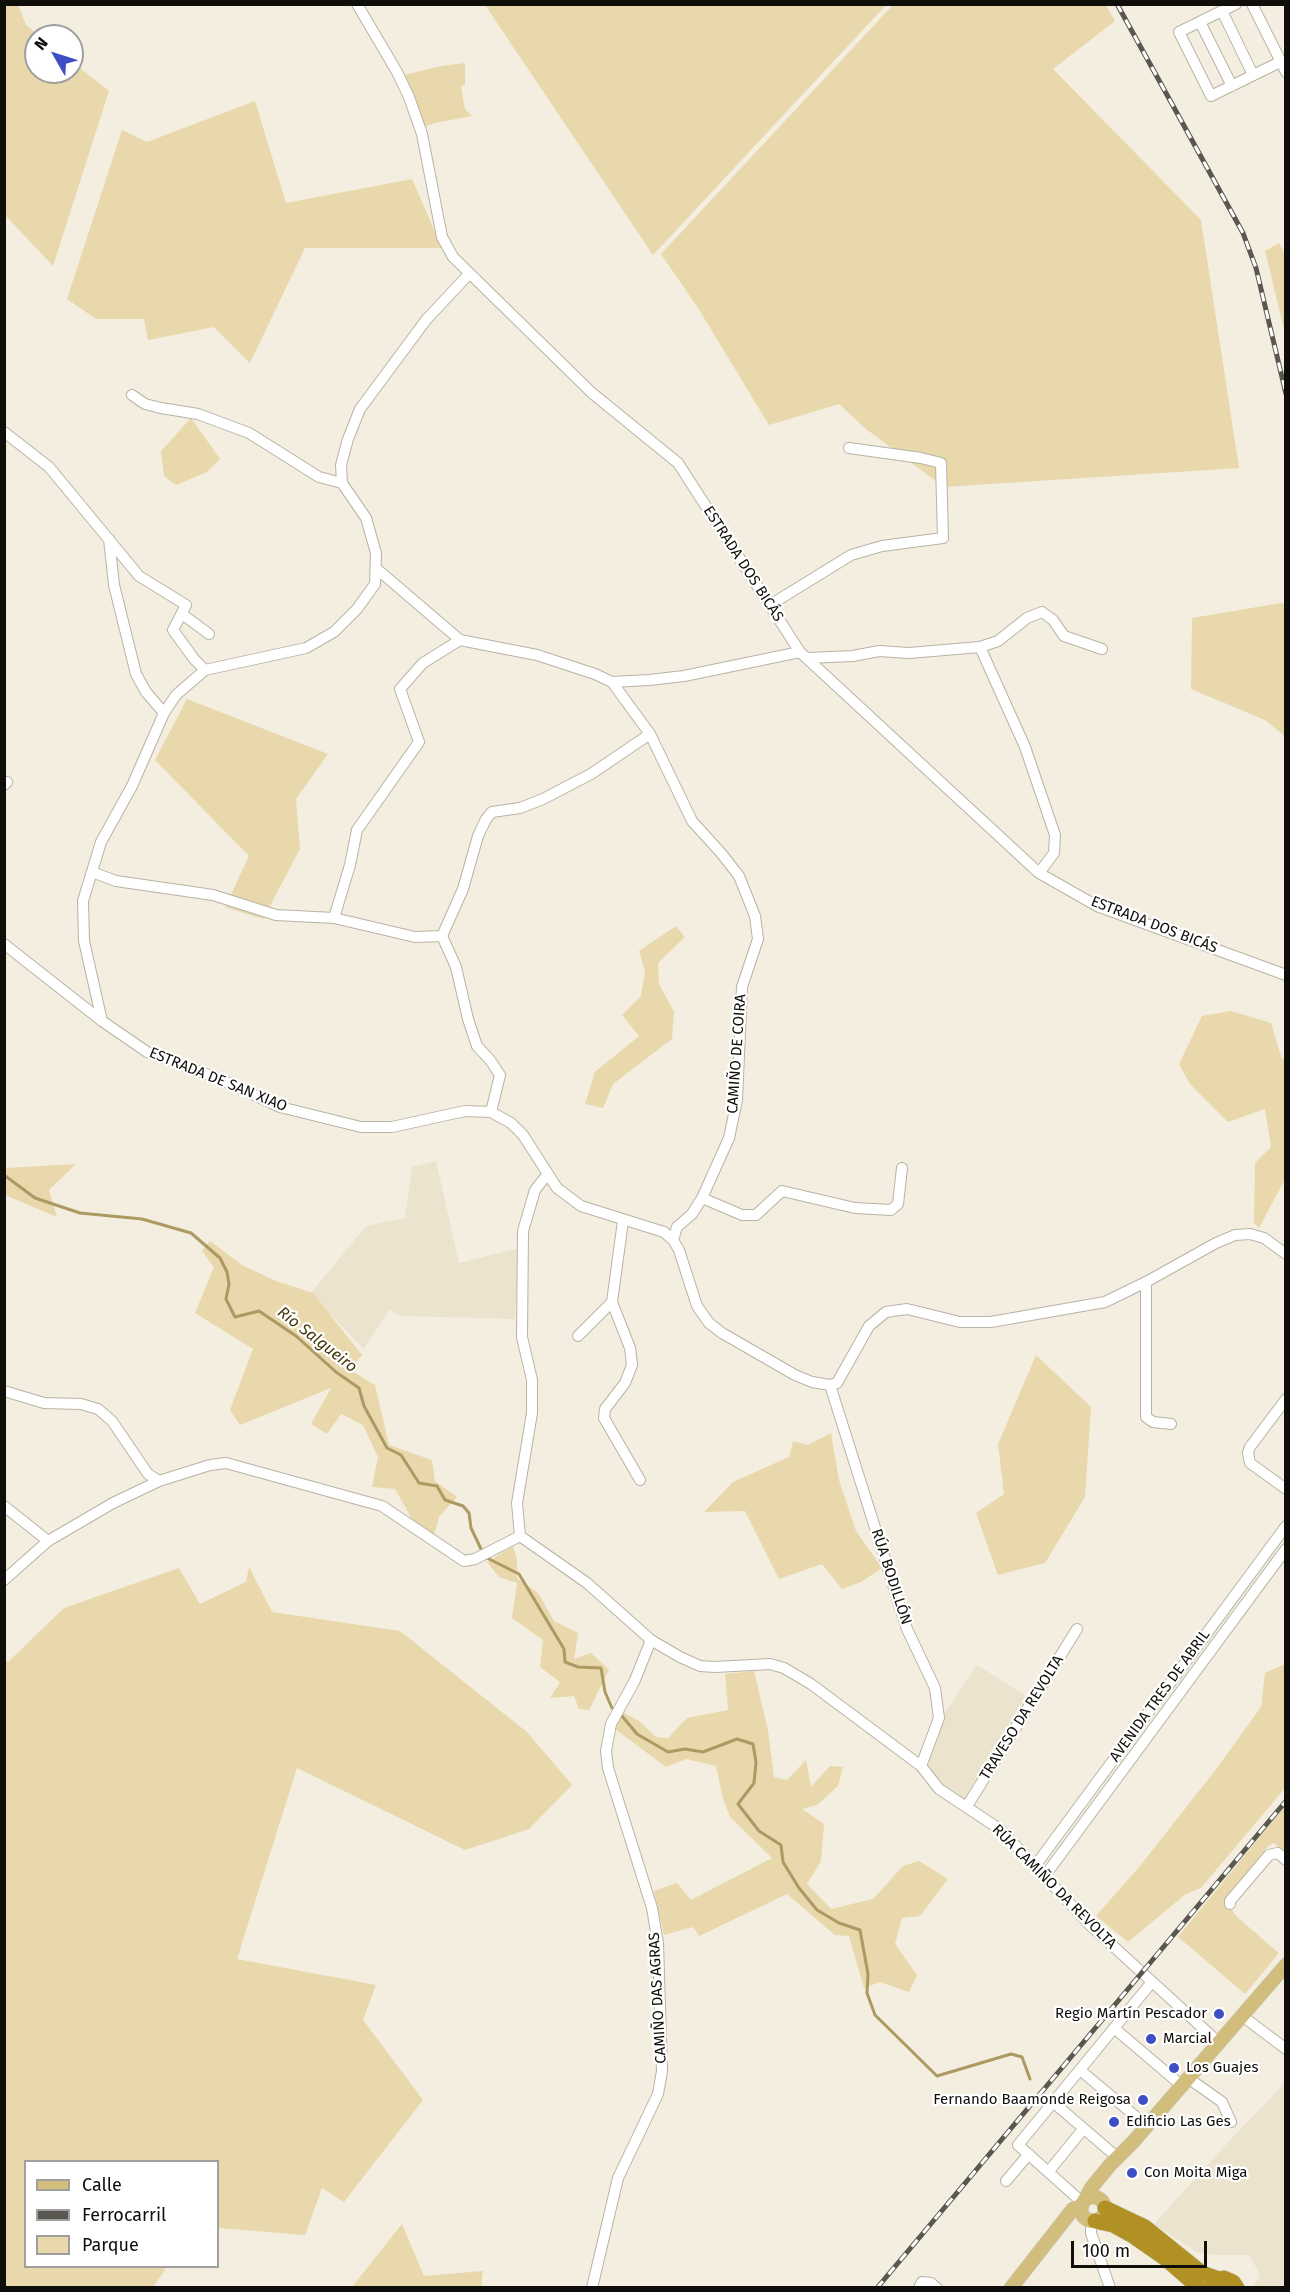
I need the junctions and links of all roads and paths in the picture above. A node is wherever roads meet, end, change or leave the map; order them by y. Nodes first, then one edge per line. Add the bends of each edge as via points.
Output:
1 (357, 4) edge
2 (1236, 4) edge
3 (1252, 4) edge
4 (1222, 12) junction
5 (1200, 22) junction
6 (1283, 67) edge
7 (1253, 75) junction
8 (1232, 86) junction
9 (469, 274) junction
10 (132, 395) dead end
11 (4, 432) edge
12 (849, 448) dead end
13 (342, 483) junction
14 (109, 537) junction
15 (377, 569) junction
16 (770, 605) junction
17 (182, 614) junction
18 (209, 634) dead end
19 (460, 640) junction
20 (980, 648) junction
21 (1102, 649) dead end
22 (804, 655) junction
23 (205, 670) junction
24 (612, 682) junction
25 (164, 713) junction
26 (650, 735) junction
27 (92, 872) junction
28 (1039, 873) junction
29 (334, 918) junction
30 (442, 936) junction
31 (4, 944) edge
32 (1286, 975) edge
33 (102, 1021) junction
34 (491, 1112) junction
35 (902, 1168) dead end
36 (546, 1174) junction
37 (702, 1198) junction
38 (623, 1221) junction
39 (673, 1240) junction
40 (1286, 1254) edge
41 (1146, 1282) junction
42 (612, 1302) junction
43 (578, 1336) dead end
44 (830, 1385) junction
45 (4, 1391) edge
46 (1286, 1399) edge
47 (1171, 1424) dead end
48 (640, 1480) dead end
49 (159, 1481) junction
50 (1286, 1489) edge
51 (4, 1506) edge
52 (1286, 1526) edge
53 (520, 1536) junction
54 (48, 1541) junction
55 (1286, 1549) edge
56 (4, 1580) edge
57 (1077, 1629) dead end
58 (651, 1640) junction
59 (921, 1766) junction
60 (967, 1806) junction
61 (1286, 1860) edge
62 (1035, 1866) junction
63 (1044, 1876) junction
64 (1230, 1904) dead end
65 (1286, 1965) edge
66 (1152, 1982) junction
67 (1241, 2015) junction
68 (1114, 2028) junction
69 (1218, 2043) junction
70 (1286, 2049) edge
71 (1080, 2070) junction
72 (1184, 2082) junction
73 (1052, 2105) junction
74 (1231, 2122) dead end
75 (1147, 2126) junction
76 (1080, 2133) junction
77 (1029, 2154) junction
78 (1114, 2161) junction
79 (1048, 2171) junction
80 (1006, 2181) dead end
81 (1104, 2205) junction
82 (1087, 2212) junction
83 (1214, 2283) edge
84 (592, 2288) edge
85 (919, 2288) edge
86 (938, 2288) edge
87 (1011, 2288) edge
88 (1110, 2288) edge
89 (1199, 2288) edge
90 (1237, 2288) edge

1 - 9 street, ESTRADA DOS BICÁS via 409,97 422,134 442,237
2 - 4 street
3 - 6 street
4 - 5 street
4 - 7 street
5 - 8 street
5 - 8 street via 1179,32 1211,96
6 - 7 street
7 - 8 street
9 - 13 street via 426,320 360,409 341,465
9 - 16 street, ESTRADA DOS BICÁS via 592,393 678,463
10 - 13 street via 145,404 198,414 249,433 319,477
11 - 14 street via 49,467
12 - 16 street via 941,464 942,538 882,546 851,555
13 - 15 street via 366,518
14 - 17 street via 139,576 186,605
14 - 25 street via 114,585 136,674
15 - 19 street
15 - 23 street via 375,584 334,632 306,648
16 - 22 street, ESTRADA DOS BICÁS
17 - 18 street
17 - 23 street via 173,630
19 - 24 street via 537,656
19 - 29 street via 423,663 400,689 419,742 357,830
20 - 21 street via 1042,612 1064,636
20 - 22 street
20 - 28 street via 1025,747 1055,835 1054,853
22 - 24 street via 684,676
22 - 28 street, ESTRADA DOS BICÁS
23 - 25 street via 176,695
24 - 26 street, CAMIÑO DE COIRA
25 - 27 street via 132,786 101,842
26 - 30 street via 591,774 543,799 520,808 492,812 478,836 463,889
26 - 37 street, CAMIÑO DE COIRA via 692,821 739,876 755,916 758,939 742,987 737,1100 729,1138
27 - 29 street via 116,881 213,895 276,915
27 - 33 street via 83,901 84,941
28 - 32 street, ESTRADA DOS BICÁS via 1097,906
29 - 30 street via 415,937
30 - 34 street via 456,967 477,1046 500,1075
31 - 33 street, ESTRADA DE SAN XIAO
33 - 34 street, ESTRADA DE SAN XIAO via 147,1052 280,1107 361,1127 392,1127 465,1111
34 - 36 street via 512,1123
35 - 37 street via 898,1204 891,1210 855,1208 782,1191 756,1215 742,1215
36 - 38 street via 581,1206
36 - 53 street via 534,1190 523,1232 522,1337 532,1380 532,1413 518,1503
37 - 39 street, CAMIÑO DE COIRA via 677,1227
38 - 39 street via 664,1232
38 - 42 street
39 - 44 street via 697,1306 709,1323 795,1375
40 - 41 street via 1264,1238 1235,1235
41 - 44 street via 1105,1302 991,1322 960,1322 907,1309 886,1312 869,1326 837,1383
41 - 47 street via 1146,1417
42 - 43 street
42 - 48 street via 630,1348 632,1365 625,1383 605,1409 604,1418
44 - 59 street, RÚA BODILLÓN via 907,1629 935,1688 939,1718
45 - 49 street via 44,1403 81,1404 98,1409 112,1421 148,1474
46 - 50 street via 1248,1454 1250,1463
49 - 53 street via 226,1463 259,1471 382,1506 464,1561
49 - 54 street
51 - 54 street
52 - 62 street, AVENIDA TRES DE ABRIL
53 - 58 street, RÚA CAMIÑO DA REVOLTA via 587,1583
54 - 56 street
55 - 63 street, AVENIDA TRES DE ABRIL
57 - 60 street, TRAVESO DA REVOLTA
58 - 59 street, RÚA CAMIÑO DA REVOLTA via 700,1666 770,1664 784,1668
58 - 84 street, CAMIÑO DAS AGRAS via 611,1724 606,1751 652,1908 658,1943 662,2071 658,2094 618,2178
59 - 60 street, RÚA CAMIÑO DA REVOLTA via 939,1789
60 - 62 street, RÚA CAMIÑO DA REVOLTA via 1001,1830
61 - 64 street via 1278,1853 1269,1854
62 - 63 street, RÚA CAMIÑO DA REVOLTA
63 - 66 street, RÚA CAMIÑO DA REVOLTA
65 - 67 main road
66 - 68 street
66 - 69 street, RÚA CAMIÑO DA REVOLTA
67 - 69 main road
67 - 70 street
68 - 71 street
68 - 72 street
69 - 72 main road
71 - 73 street
71 - 75 street
72 - 74 street via 1222,2102
72 - 75 main road
73 - 76 street
73 - 77 street via 1018,2145
73 - 78 street
75 - 78 main road
76 - 78 street
76 - 79 street
77 - 79 street
77 - 80 street
78 - 81 main road via 1104,2188
78 - 82 main road via 1091,2188
79 - 82 street
81 - 82 main road via 1097,2198
81 - 82 main road via 1104,2215
81 - 83 highway via 1145,2227
82 - 87 main road via 1073,2209
82 - 88 street
82 - 89 highway via 1166,2259
83 - 90 highway via 1228,2279
85 - 86 street via 922,2282

